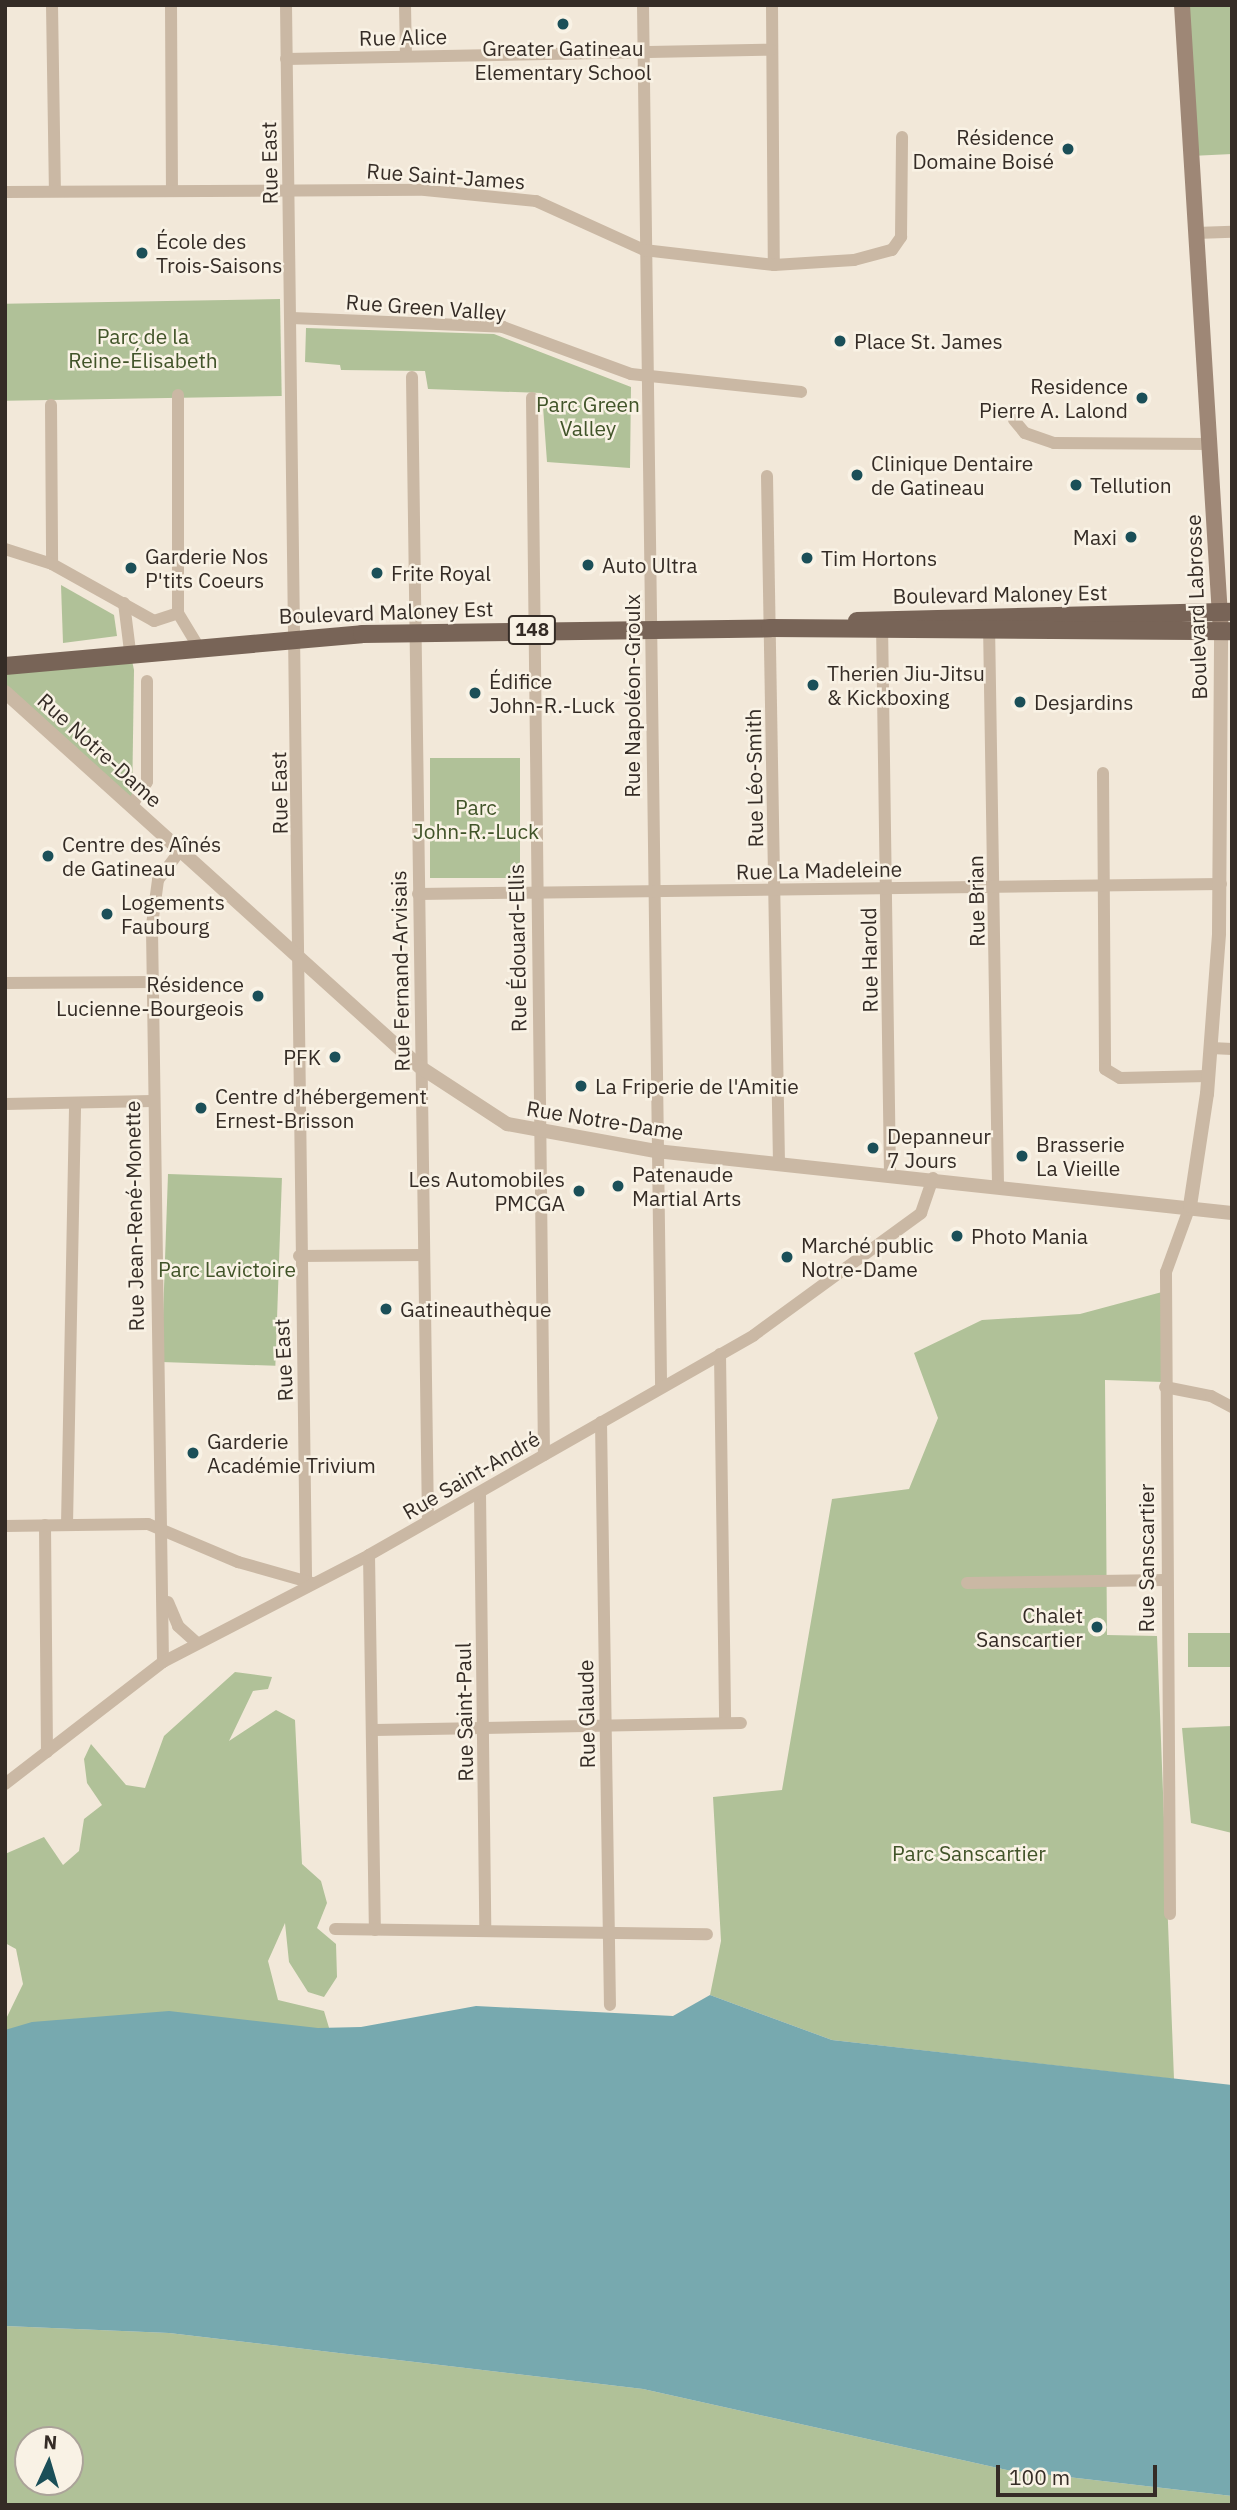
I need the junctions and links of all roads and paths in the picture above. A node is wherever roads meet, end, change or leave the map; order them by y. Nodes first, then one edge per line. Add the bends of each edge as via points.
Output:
1 (52, 5) edge
2 (171, 5) edge
3 (286, 5) edge
4 (405, 5) edge
5 (643, 5) edge
6 (772, 5) edge
7 (1182, 5) edge
8 (771, 50) junction
9 (643, 52) junction
10 (406, 57) junction
11 (286, 59) junction
12 (902, 137) dead end
13 (289, 187) junction
14 (55, 190) junction
15 (173, 190) junction
16 (5, 192) edge
17 (1232, 232) edge
18 (1196, 233) junction
19 (644, 250) junction
20 (774, 265) junction
21 (292, 318) junction
22 (647, 376) junction
23 (412, 377) dead end
24 (801, 392) dead end
25 (178, 395) dead end
26 (532, 398) dead end
27 (51, 405) dead end
28 (1014, 420) dead end
29 (1209, 444) junction
30 (767, 476) dead end
31 (5, 549) edge
32 (52, 564) junction
33 (124, 603) junction
34 (1226, 612) edge
35 (178, 613) junction
36 (989, 625) junction
37 (882, 626) junction
38 (651, 628) junction
39 (770, 628) junction
40 (533, 630) junction
41 (415, 632) junction
42 (1226, 632) edge
43 (295, 637) junction
44 (197, 645) junction
45 (130, 651) junction
46 (5, 666) edge
47 (147, 681) dead end
48 (5, 692) edge
49 (1103, 773) dead end
50 (131, 805) junction
51 (180, 851) junction
52 (1221, 884) junction
53 (1102, 886) junction
54 (995, 887) junction
55 (887, 889) junction
56 (774, 890) junction
57 (653, 891) junction
58 (536, 893) junction
59 (418, 894) junction
60 (301, 957) junction
61 (152, 982) junction
62 (5, 983) edge
63 (1211, 1048) junction
64 (1232, 1049) edge
65 (420, 1067) junction
66 (1208, 1076) junction
67 (152, 1101) junction
68 (75, 1103) junction
69 (5, 1104) edge
70 (539, 1134) junction
71 (656, 1151) junction
72 (779, 1164) junction
73 (890, 1174) junction
74 (933, 1178) junction
75 (998, 1185) junction
76 (1190, 1206) junction
77 (1232, 1213) edge
78 (424, 1255) junction
79 (299, 1256) junction
80 (720, 1354) junction
81 (661, 1387) junction
82 (1165, 1387) junction
83 (1232, 1407) edge
84 (601, 1422) junction
85 (544, 1455) junction
86 (480, 1493) junction
87 (428, 1521) junction
88 (5, 1525) edge
89 (45, 1525) junction
90 (67, 1525) junction
91 (161, 1528) junction
92 (369, 1555) junction
93 (1165, 1580) junction
94 (310, 1582) junction
95 (967, 1583) dead end
96 (164, 1588) junction
97 (197, 1643) junction
98 (163, 1662) junction
99 (725, 1723) junction
100 (741, 1723) dead end
101 (605, 1726) junction
102 (483, 1728) junction
103 (375, 1730) junction
104 (47, 1752) junction
105 (5, 1784) edge
106 (1170, 1914) dead end
107 (335, 1929) dead end
108 (375, 1930) junction
109 (485, 1931) junction
110 (609, 1932) junction
111 (706, 1934) dead end
112 (610, 2005) dead end

1 - 14 street
2 - 15 street
3 - 11 street, Rue East
4 - 10 street
5 - 9 street, Rue Napoléon-Groulx
6 - 8 street
7 - 18 main road, Boulevard Labrosse
8 - 9 street, Rue Alice
8 - 20 street
9 - 10 street, Rue Alice
9 - 19 street, Rue Napoléon-Groulx
10 - 11 street, Rue Alice
11 - 13 street, Rue East
12 - 20 street, Rue Saint-James via 901,237 892,250 854,260
13 - 15 street, Rue Saint-James
13 - 19 street, Rue Saint-James via 425,190 536,201
13 - 21 street, Rue East
14 - 15 street, Rue Saint-James
14 - 16 street, Rue Saint-James
17 - 18 street
18 - 29 main road, Boulevard Labrosse
19 - 20 street, Rue Saint-James
19 - 22 street, Rue Napoléon-Groulx
21 - 22 street, Rue Green Valley via 503,327
21 - 43 street, Rue East
22 - 24 street, Rue Green Valley
22 - 38 street, Rue Napoléon-Groulx
23 - 41 street, Rue Fernand-Arvisais
25 - 35 street
26 - 40 street, Rue Édouard-Ellis
27 - 32 street
28 - 29 street via 1026,433 1054,443
29 - 34 main road, Boulevard Labrosse
30 - 39 street, Rue Léo-Smith
31 - 32 street
32 - 33 street
33 - 35 street via 154,621
33 - 45 street
34 - 36 main road, Boulevard Maloney Est / 148
34 - 42 main road, Boulevard Labrosse
35 - 44 street
36 - 37 main road, Boulevard Maloney Est / 148
36 - 42 main road, Boulevard Maloney Est / 148
36 - 54 street, Rue Brian
37 - 39 main road, Boulevard Maloney Est / 148
37 - 55 street, Rue Harold
38 - 39 main road, Boulevard Maloney Est / 148
38 - 40 main road, Boulevard Maloney Est / 148
38 - 57 street, Rue Napoléon-Groulx
39 - 56 street, Rue Léo-Smith
40 - 41 main road, Boulevard Maloney Est / 148
40 - 58 street, Rue Édouard-Ellis
41 - 43 main road, Boulevard Maloney Est / 148
41 - 59 street, Rue Fernand-Arvisais
42 - 52 street, Boulevard Labrosse
43 - 44 main road, Boulevard Maloney Est / 148
43 - 60 street, Rue East
44 - 45 main road, Boulevard Maloney Est / 148
45 - 46 main road, Boulevard Maloney Est / 148
47 - 50 street via 147,782
48 - 50 street, Rue Notre-Dame
49 - 53 street
50 - 51 street, Rue Notre-Dame
51 - 60 street, Rue Notre-Dame
51 - 61 street, Rue Jean-René-Monette via 155,889
52 - 53 street, Rue La Madeleine
52 - 63 street, Boulevard Labrosse
53 - 54 street, Rue La Madeleine
53 - 66 street via 1108,1074
54 - 55 street, Rue La Madeleine
54 - 75 street, Rue Brian
55 - 56 street, Rue La Madeleine
55 - 73 street, Rue Harold
56 - 57 street, Rue La Madeleine
56 - 72 street, Rue Léo-Smith
57 - 58 street, Rue La Madeleine
57 - 71 street, Rue Napoléon-Groulx
58 - 59 street, Rue La Madeleine
58 - 70 street, Rue Édouard-Ellis
59 - 65 street, Rue Fernand-Arvisais
60 - 65 street, Rue Notre-Dame
60 - 79 street, Rue East
61 - 62 street
61 - 67 street, Rue Jean-René-Monette
63 - 64 street
63 - 66 street, Boulevard Labrosse
65 - 70 street, Rue Notre-Dame via 481,1111
65 - 78 street, Rue Fernand-Arvisais
66 - 76 street, Boulevard Labrosse
67 - 68 street
67 - 91 street, Rue Jean-René-Monette
68 - 69 street
68 - 90 street
70 - 71 street, Rue Notre-Dame
70 - 85 street, Rue Édouard-Ellis
71 - 72 street, Rue Notre-Dame
71 - 81 street, Rue Napoléon-Groulx
72 - 73 street, Rue Notre-Dame
73 - 74 street, Rue Notre-Dame
74 - 75 street, Rue Notre-Dame
74 - 80 street, Rue Saint-André via 921,1213
75 - 76 street, Rue Notre-Dame
76 - 77 street, Rue Notre-Dame
76 - 82 street, Rue Sanscartier via 1166,1272
78 - 79 street
78 - 87 street, Rue Fernand-Arvisais
79 - 94 street, Rue East
80 - 81 street, Rue Saint-André
80 - 99 street
81 - 84 street, Rue Saint-André
82 - 83 street via 1212,1395
82 - 93 street, Rue Sanscartier
84 - 85 street, Rue Saint-André
84 - 101 street, Rue Glaude
85 - 86 street, Rue Saint-André
86 - 87 street, Rue Saint-André
86 - 102 street, Rue Saint-Paul
87 - 92 street, Rue Saint-André
88 - 89 street
89 - 90 street
89 - 104 street
90 - 91 street
91 - 94 street via 238,1562
91 - 96 street, Rue Jean-René-Monette
92 - 94 street, Rue Saint-André
92 - 103 street
93 - 95 street
93 - 106 street, Rue Sanscartier
94 - 97 street, Rue Saint-André
96 - 97 street, Rue Jean-René-Monette via 171,1616
96 - 98 street, Rue Jean-René-Monette
97 - 98 street, Rue Saint-André
98 - 104 street, Rue Saint-André
99 - 100 street
99 - 101 street
101 - 102 street
101 - 110 street, Rue Glaude
102 - 103 street
102 - 109 street, Rue Saint-Paul
103 - 108 street
104 - 105 street, Rue Saint-André
107 - 108 street
108 - 109 street
109 - 110 street
110 - 111 street
110 - 112 street, Rue Glaude

